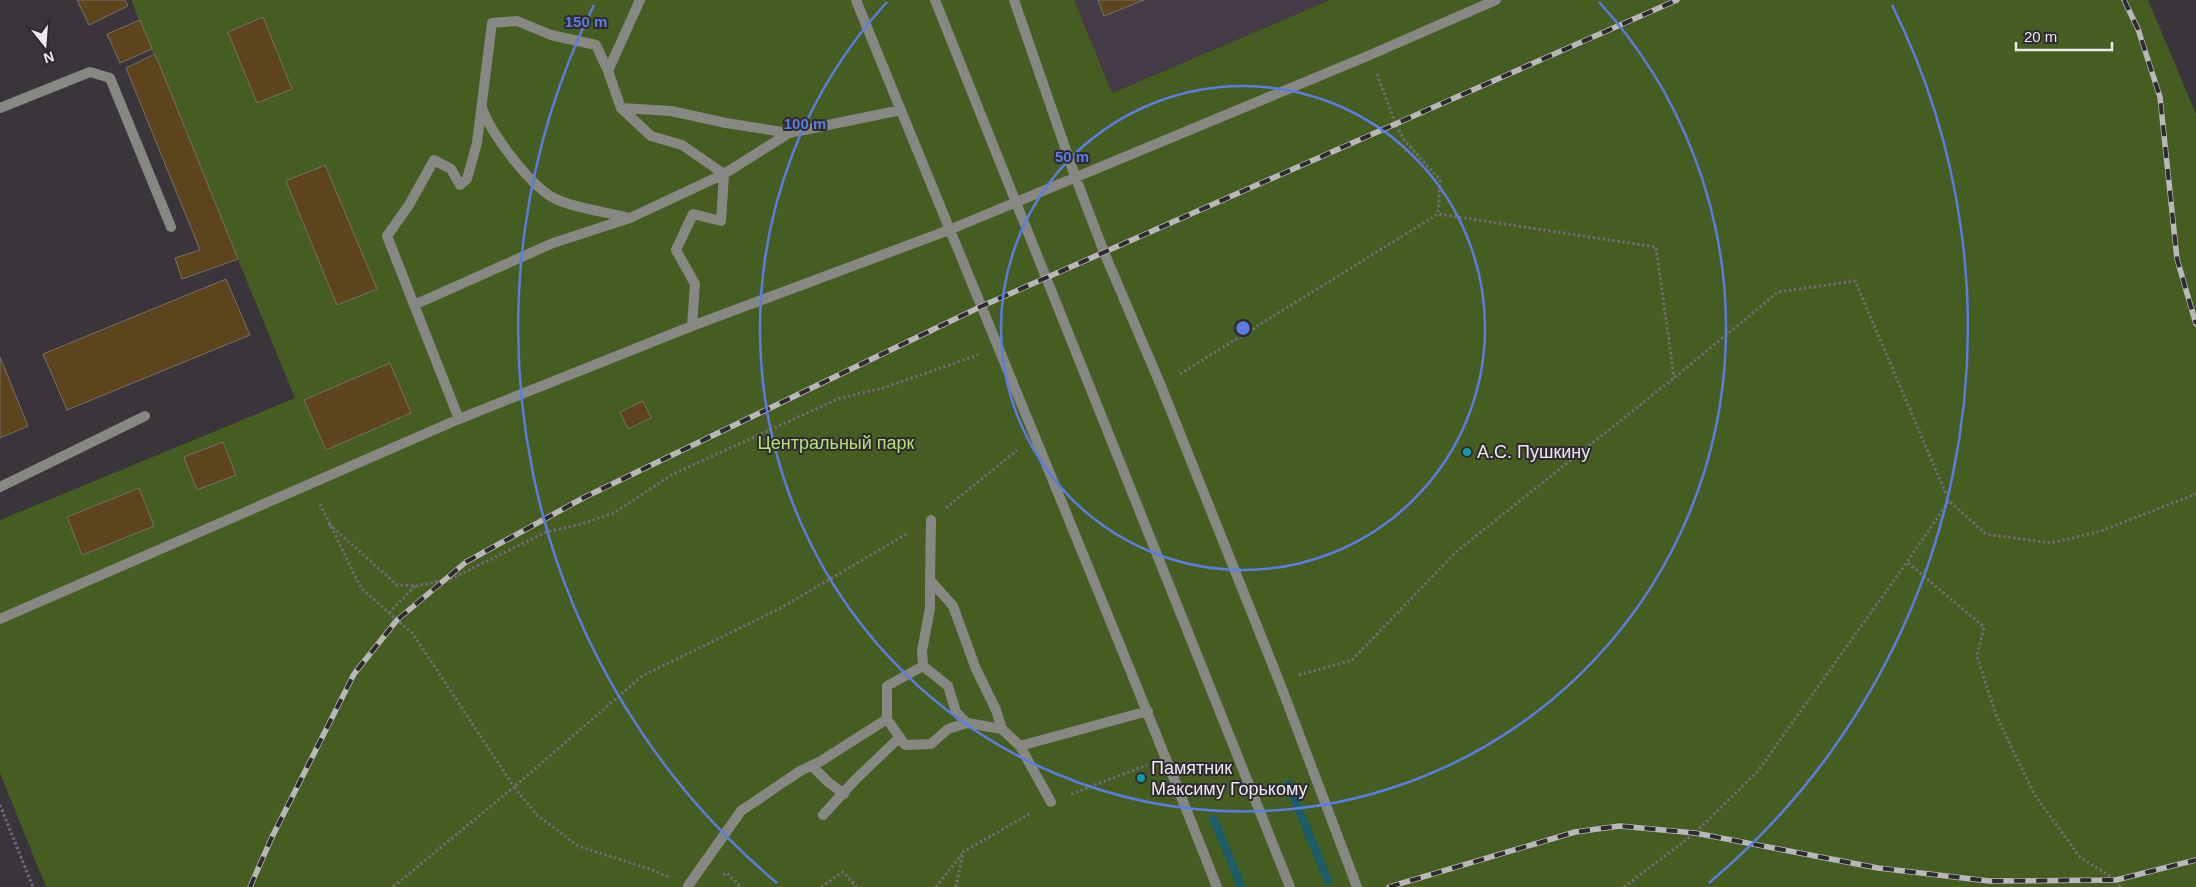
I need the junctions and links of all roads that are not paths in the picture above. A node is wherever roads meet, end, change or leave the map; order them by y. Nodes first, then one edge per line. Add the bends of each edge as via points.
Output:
1 (640, 0) edge
2 (856, 0) edge
3 (935, 0) edge
4 (1014, 0) edge
5 (1496, 0) edge
6 (608, 71) junction
7 (482, 103) junction
8 (0, 108) edge
9 (621, 108) junction
10 (901, 110) junction
11 (789, 133) junction
12 (724, 174) junction
13 (1075, 176) junction
14 (1015, 201) junction
15 (630, 218) junction
16 (171, 227) dead end
17 (949, 230) junction
18 (414, 305) junction
19 (692, 326) junction
20 (145, 416) dead end
21 (459, 419) junction
22 (0, 487) edge
23 (931, 520) road end
24 (930, 580) junction
25 (0, 618) edge
26 (923, 666) junction
27 (1148, 711) junction
28 (888, 720) junction
29 (967, 723) junction
30 (1002, 729) junction
31 (900, 737) junction
32 (1020, 746) junction
33 (812, 766) junction
34 (844, 794) junction
35 (1051, 802) dead end
36 (823, 815) dead end
37 (688, 886) edge
38 (1217, 887) edge
39 (1290, 887) edge
40 (1357, 887) edge

1 - 6 street
2 - 10 street
3 - 14 street
4 - 13 street
5 - 13 street via 1370,56
6 - 7 street via 596,45 551,35 517,21 492,23
6 - 9 street
7 - 15 street via 485,118 518,166 556,200
7 - 18 street via 477,143 467,179 460,184 451,169 434,160 387,236
8 - 16 street via 90,72 110,78
9 - 11 street via 671,111
9 - 12 street via 650,136 682,145
10 - 11 street
10 - 17 street
11 - 12 street
12 - 15 street
12 - 19 street via 721,221 693,214 676,250 695,284
13 - 14 street
13 - 40 street via 1279,681
14 - 17 street
14 - 39 street
15 - 18 street via 553,243
17 - 19 street
17 - 27 street
18 - 21 street
19 - 21 street
20 - 22 street
21 - 25 street
23 - 24 street
24 - 26 street
24 - 30 street via 953,606
26 - 28 street via 887,686
26 - 29 street via 948,686 956,712
27 - 32 street
27 - 38 street
28 - 31 street
28 - 33 street
29 - 30 street
29 - 31 street via 948,729 931,744 905,745
30 - 32 street
31 - 34 street
32 - 35 street
33 - 34 street
33 - 37 street via 741,812
34 - 36 street

